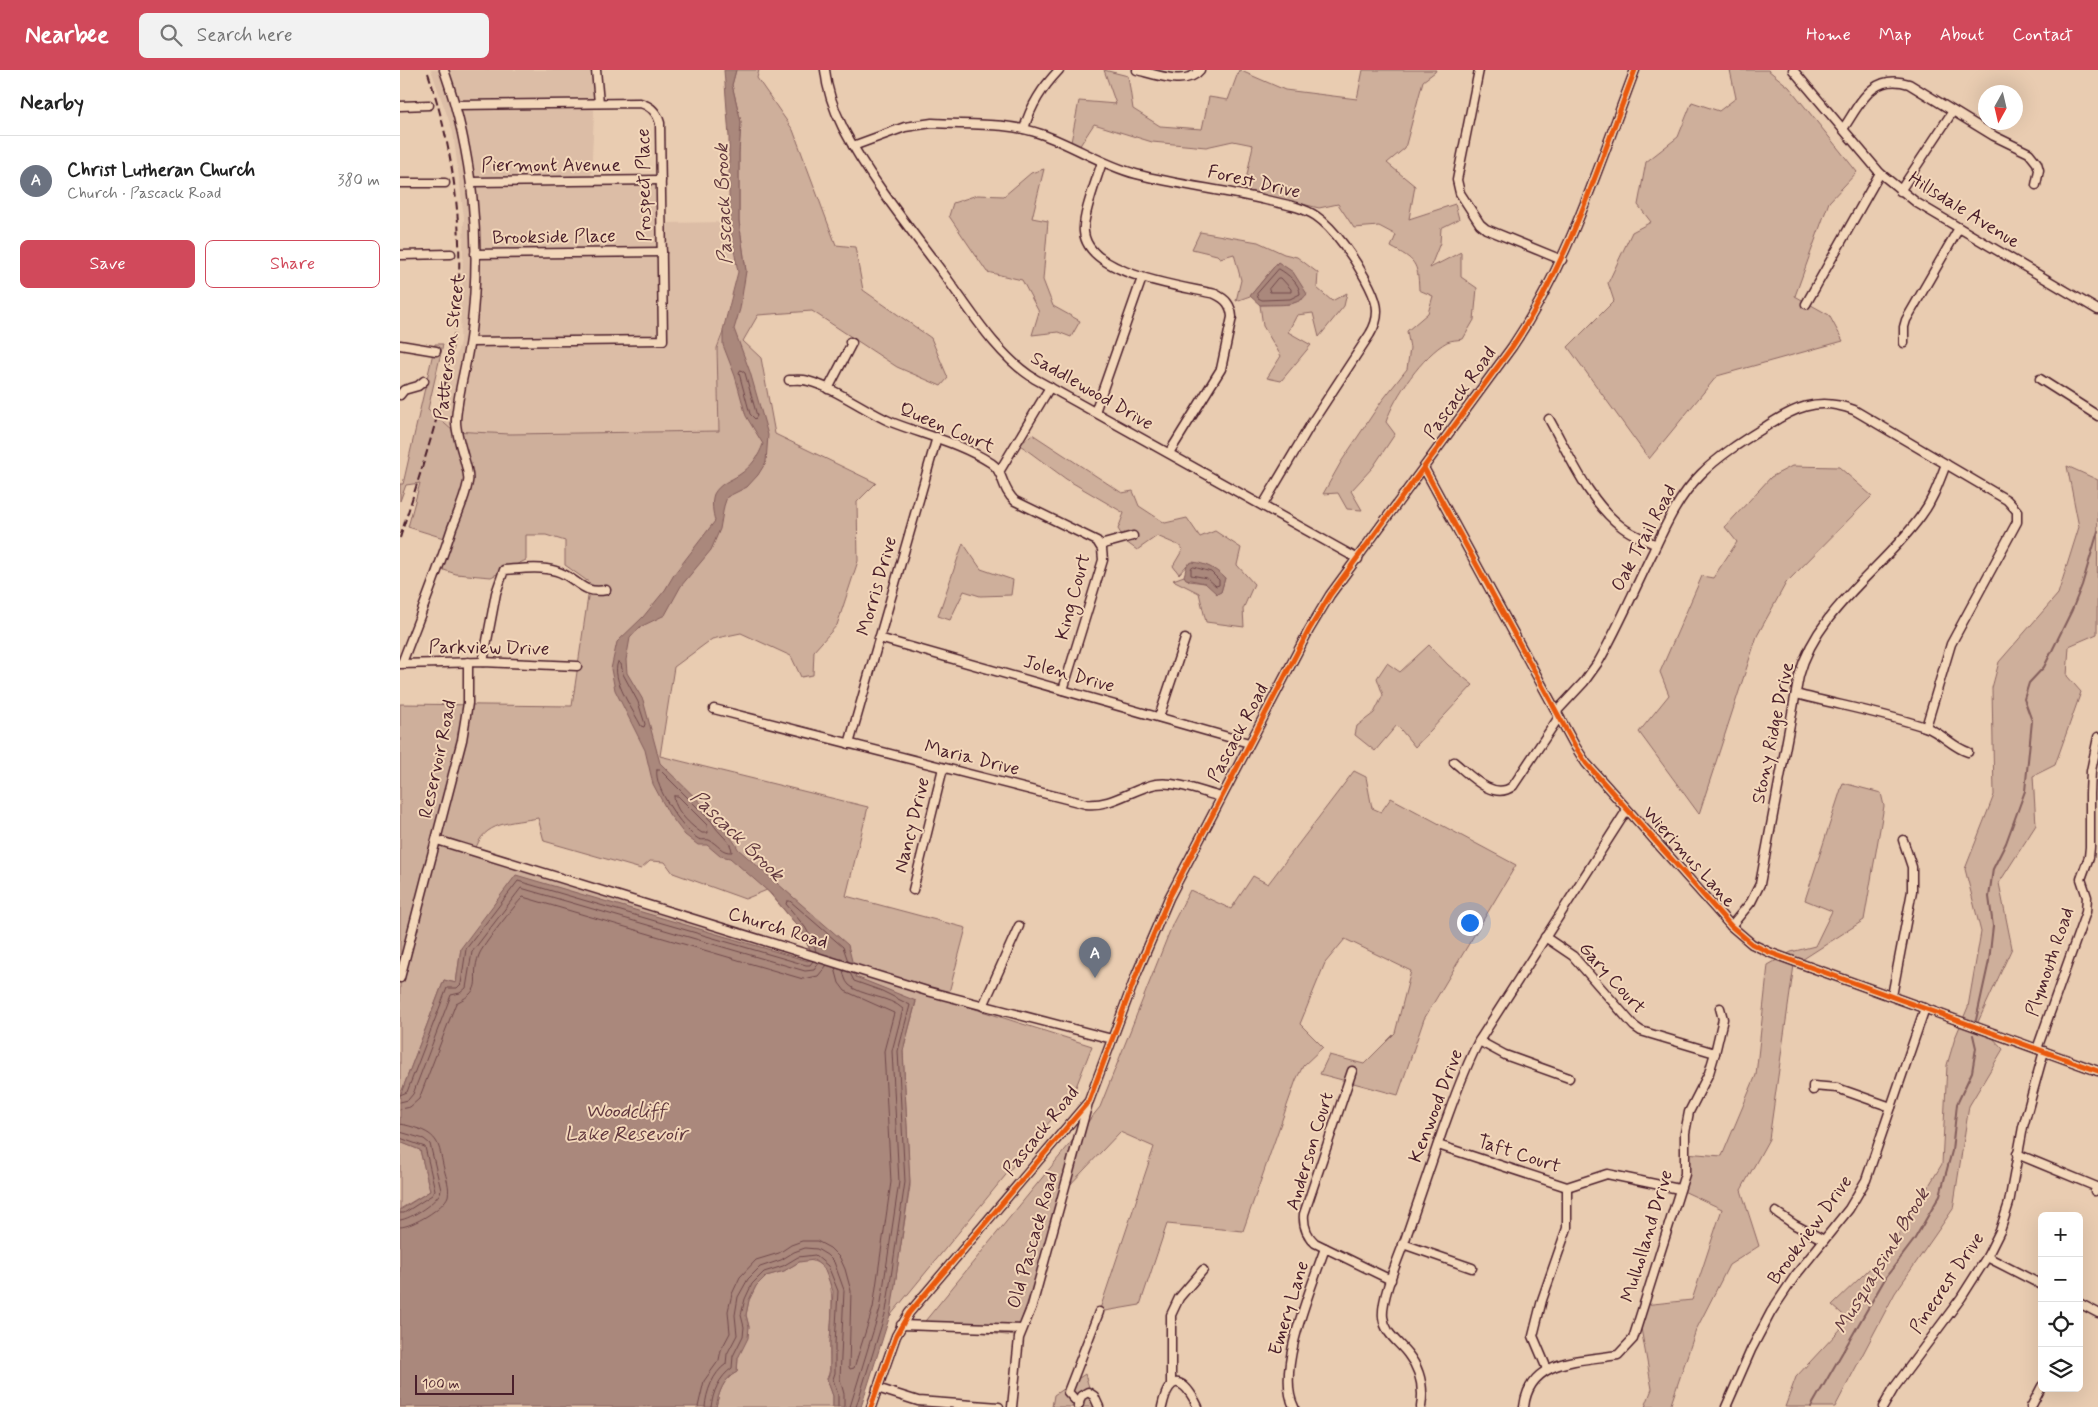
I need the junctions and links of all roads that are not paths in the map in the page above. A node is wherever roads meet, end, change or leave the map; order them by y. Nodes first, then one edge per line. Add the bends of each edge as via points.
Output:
1 (444, 70) edge
2 (596, 70) edge
3 (825, 70) edge
4 (1059, 70) edge
5 (1137, 70) edge
6 (1200, 70) edge
7 (1479, 70) edge
8 (1635, 70) edge
9 (1793, 70) edge
10 (599, 103) junction
11 (429, 105) dead end
12 (456, 105) junction
13 (400, 106) edge
14 (1953, 111) junction
15 (1843, 129) junction
16 (1024, 130) junction
17 (854, 146) junction
18 (1102, 162) junction
19 (1880, 173) junction
20 (661, 180) junction
21 (471, 182) junction
22 (400, 183) edge
23 (445, 183) dead end
24 (2036, 185) dead end
25 (1900, 191) junction
26 (1959, 228) junction
27 (662, 252) junction
28 (451, 254) dead end
29 (475, 254) junction
30 (400, 255) edge
31 (1562, 260) junction
32 (1142, 278) junction
33 (1806, 304) dead end
34 (2098, 310) edge
35 (470, 342) junction
36 (850, 342) dead end
37 (1904, 343) dead end
38 (400, 345) edge
39 (436, 351) dead end
40 (2040, 379) dead end
41 (789, 380) dead end
42 (424, 381) dead end
43 (1050, 387) junction
44 (828, 389) junction
45 (400, 396) edge
46 (1095, 412) junction
47 (2098, 416) edge
48 (1549, 419) dead end
49 (936, 437) junction
50 (1169, 453) junction
51 (1946, 464) junction
52 (1424, 468) junction
53 (1000, 472) junction
54 (1263, 506) junction
55 (1133, 536) dead end
56 (1100, 545) junction
57 (1656, 545) junction
58 (1358, 559) junction
59 (606, 590) dead end
60 (879, 638) junction
61 (1185, 639) dead end
62 (468, 662) junction
63 (482, 662) junction
64 (401, 663) edge
65 (577, 666) dead end
66 (1063, 690) junction
67 (1796, 694) junction
68 (714, 710) dead end
69 (1558, 714) junction
70 (1159, 717) junction
71 (1926, 727) junction
72 (2098, 738) edge
73 (1249, 743) junction
74 (849, 744) junction
75 (1968, 752) dead end
76 (1454, 762) dead end
77 (943, 768) junction
78 (1221, 797) junction
79 (1627, 810) junction
80 (2094, 833) edge
81 (437, 840) junction
82 (1903, 840) dead end
83 (913, 890) dead end
84 (1019, 926) dead end
85 (1731, 926) junction
86 (1545, 937) junction
87 (400, 978) edge
88 (1892, 996) junction
89 (984, 1006) junction
90 (1720, 1008) dead end
91 (1925, 1008) junction
92 (1112, 1039) junction
93 (1479, 1041) junction
94 (2040, 1050) junction
95 (1715, 1053) junction
96 (1352, 1071) dead end
97 (2098, 1071) edge
98 (1569, 1078) dead end
99 (1813, 1090) dead end
100 (1089, 1101) junction
101 (1892, 1107) junction
102 (1438, 1145) junction
103 (2017, 1154) junction
104 (1567, 1187) junction
105 (1679, 1189) junction
106 (2096, 1191) dead end
107 (1776, 1212) dead end
108 (1824, 1240) junction
109 (1404, 1244) junction
110 (1325, 1248) junction
111 (1987, 1257) junction
112 (1472, 1268) dead end
113 (1203, 1270) dead end
114 (1391, 1280) junction
115 (2038, 1283) edge
116 (2083, 1308) edge
117 (1099, 1312) dead end
118 (2098, 1313) edge
119 (901, 1325) junction
120 (1022, 1329) junction
121 (1547, 1369) junction
122 (1171, 1385) junction
123 (878, 1388) junction
124 (2039, 1392) edge
125 (1078, 1406) edge
126 (872, 1407) edge
127 (999, 1407) edge
128 (1012, 1407) edge
129 (1099, 1407) edge
130 (1162, 1407) edge
131 (1198, 1407) edge
132 (1294, 1407) edge
133 (1421, 1407) edge
134 (1524, 1407) edge
135 (1726, 1407) edge
136 (1883, 1407) edge
137 (2031, 1407) edge

1 - 12 street, Patterson Street
2 - 10 street
3 - 17 street, Saddlewood Drive via 836,112
4 - 16 street via 1038,95
5 - 6 street via 1182,79 1192,78
7 - 31 street via 1457,180 1460,193 1475,219 1486,229
8 - 31 street, Pascack Road
9 - 15 street, Hillsdale Avenue
10 - 12 street, Prospect Place
10 - 20 street, Prospect Place via 640,103 655,112 660,124
11 - 13 street
12 - 21 street, Patterson Street
14 - 15 street via 1909,84 1886,81 1868,93
14 - 24 street via 2033,157 2039,170
14 - 25 street
15 - 19 street, Hillsdale Avenue
16 - 17 street, Forest Drive via 926,124 905,127
16 - 18 street, Forest Drive via 1056,140
17 - 43 street, Saddlewood Drive via 894,207 996,342 1019,368
18 - 32 street via 1084,223 1085,238 1092,252 1099,257
18 - 54 street, Forest Drive via 1134,174 1224,190 1306,211 1330,229 1359,266 1376,297 1378,311 1374,327
19 - 25 street, Hillsdale Avenue
19 - 33 street
20 - 21 street, Piermont Avenue
20 - 27 street, Prospect Place
21 - 29 street, Patterson Street
22 - 23 street
25 - 26 street, Hillsdale Avenue
26 - 34 street, Hillsdale Avenue
26 - 37 street via 1906,320
27 - 29 street, Brookside Place
27 - 35 street, Prospect Place via 663,340
28 - 30 street
29 - 35 street, Patterson Street
31 - 52 street, Pascack Road via 1521,334
32 - 46 street
32 - 50 street via 1216,294 1230,305 1232,318 1221,369
35 - 64 street, Patterson Street via 456,422 469,480
36 - 44 street
38 - 39 street
40 - 47 street
41 - 44 street, Queen Court via 807,380
42 - 45 street via 404,390
43 - 46 street, Saddlewood Drive
43 - 53 street
44 - 49 street, Queen Court via 876,415
46 - 50 street, Saddlewood Drive
48 - 57 street via 1586,486 1605,511 1623,528
49 - 53 street, Queen Court via 991,463
49 - 60 street, Morris Drive
50 - 54 street, Saddlewood Drive
51 - 57 street, Oak Trail Road via 1854,410 1822,403 1801,407 1744,441 1701,474 1679,501
51 - 67 street, Stony Ridge Drive via 1922,515 1816,636 1803,662
51 - 71 street, Oak Trail Road via 2007,500 2017,511 2016,522 1951,644
52 - 58 street, Pascack Road
52 - 69 street, Wierimus Lane
53 - 56 street, Queen Court via 1005,489 1015,500 1093,538
54 - 58 street, Saddlewood Drive
55 - 56 street, King Court
56 - 66 street, King Court via 1103,560
57 - 69 street, Oak Trail Road via 1599,661
58 - 73 street, Pascack Road via 1319,612
59 - 63 street via 587,590 565,574 552,570 504,570
60 - 66 street, Jolen Drive
60 - 74 street, Morris Drive
61 - 70 street
62 - 63 street, Parkview Drive
62 - 64 street, Parkview Drive
62 - 81 street, Reservoir Road via 465,726
63 - 65 street, Parkview Drive
66 - 70 street, Jolen Drive
67 - 71 street
67 - 85 street, Stony Ridge Drive via 1760,884 1751,902
68 - 74 street, Maria Drive
69 - 76 street, Oak Trail Road via 1508,789 1492,790
69 - 79 street, Wierimus Lane via 1586,763
70 - 73 street, Jolen Drive
71 - 75 street
72 - 80 street, Plymouth Road via 2090,794
73 - 78 street, Pascack Road
74 - 77 street, Maria Drive
77 - 78 street, Maria Drive via 1089,804 1105,803 1165,784
77 - 83 street, Nancy Drive
78 - 92 street, Pascack Road via 1152,935
79 - 85 street, Wierimus Lane
79 - 86 street, Kenwood Drive
80 - 94 street, Plymouth Road via 2081,879 2087,897 2086,912
81 - 87 street, Reservoir Road
81 - 89 street, Church Road
82 - 88 street via 1912,867 1912,891
84 - 89 street
85 - 88 street, Wierimus Lane via 1761,949
86 - 93 street, Kenwood Drive
86 - 95 street, Gary Court via 1573,956 1640,1032
88 - 91 street, Wierimus Lane
89 - 92 street, Church Road
90 - 95 street, Mulholland Drive via 1723,1019
91 - 94 street, Wierimus Lane
91 - 101 street, Brookview Drive
92 - 100 street, Pascack Road
93 - 98 street via 1512,1058
93 - 102 street, Kenwood Drive via 1464,1071
94 - 97 street, Wierimus Lane
94 - 103 street, Pinecrest Drive
95 - 105 street, Mulholland Drive via 1689,1112 1684,1174
96 - 110 street, Anderson Court via 1304,1214 1306,1232 1315,1243
99 - 101 street via 1813,1086 1837,1088
100 - 119 street, Pascack Road
100 - 120 street, Old Pascack Road via 1032,1306
101 - 108 street, Brookview Drive via 1858,1196
102 - 104 street, Taft Court
102 - 109 street, Kenwood Drive
103 - 106 street via 2097,1187
103 - 111 street, Pinecrest Drive via 2006,1217
104 - 105 street, Taft Court via 1607,1174
104 - 121 street via 1567,1228 1533,1336
105 - 121 street, Mulholland Drive via 1633,1339 1618,1355 1556,1364
107 - 108 street via 1795,1226
108 - 135 street, Brookview Drive via 1771,1312
109 - 112 street
109 - 114 street, Kenwood Drive
110 - 114 street, Anderson Court
110 - 132 street, Emery Lane via 1292,1348 1288,1382
111 - 115 street
111 - 136 street, Pinecrest Drive
113 - 122 street via 1179,1298 1171,1315
114 - 133 street, Kenwood Drive via 1383,1318 1390,1334 1418,1370
116 - 118 street
117 - 125 street via 1068,1392
119 - 120 street, Old Pascack Road
119 - 123 street, Pascack Road
120 - 128 street
121 - 134 street, Mulholland Drive via 1531,1384
122 - 130 street via 1165,1391
122 - 131 street via 1188,1388
123 - 126 street, Pascack Road
123 - 127 street via 918,1401
124 - 137 street
125 - 129 street via 1081,1396 1088,1392

